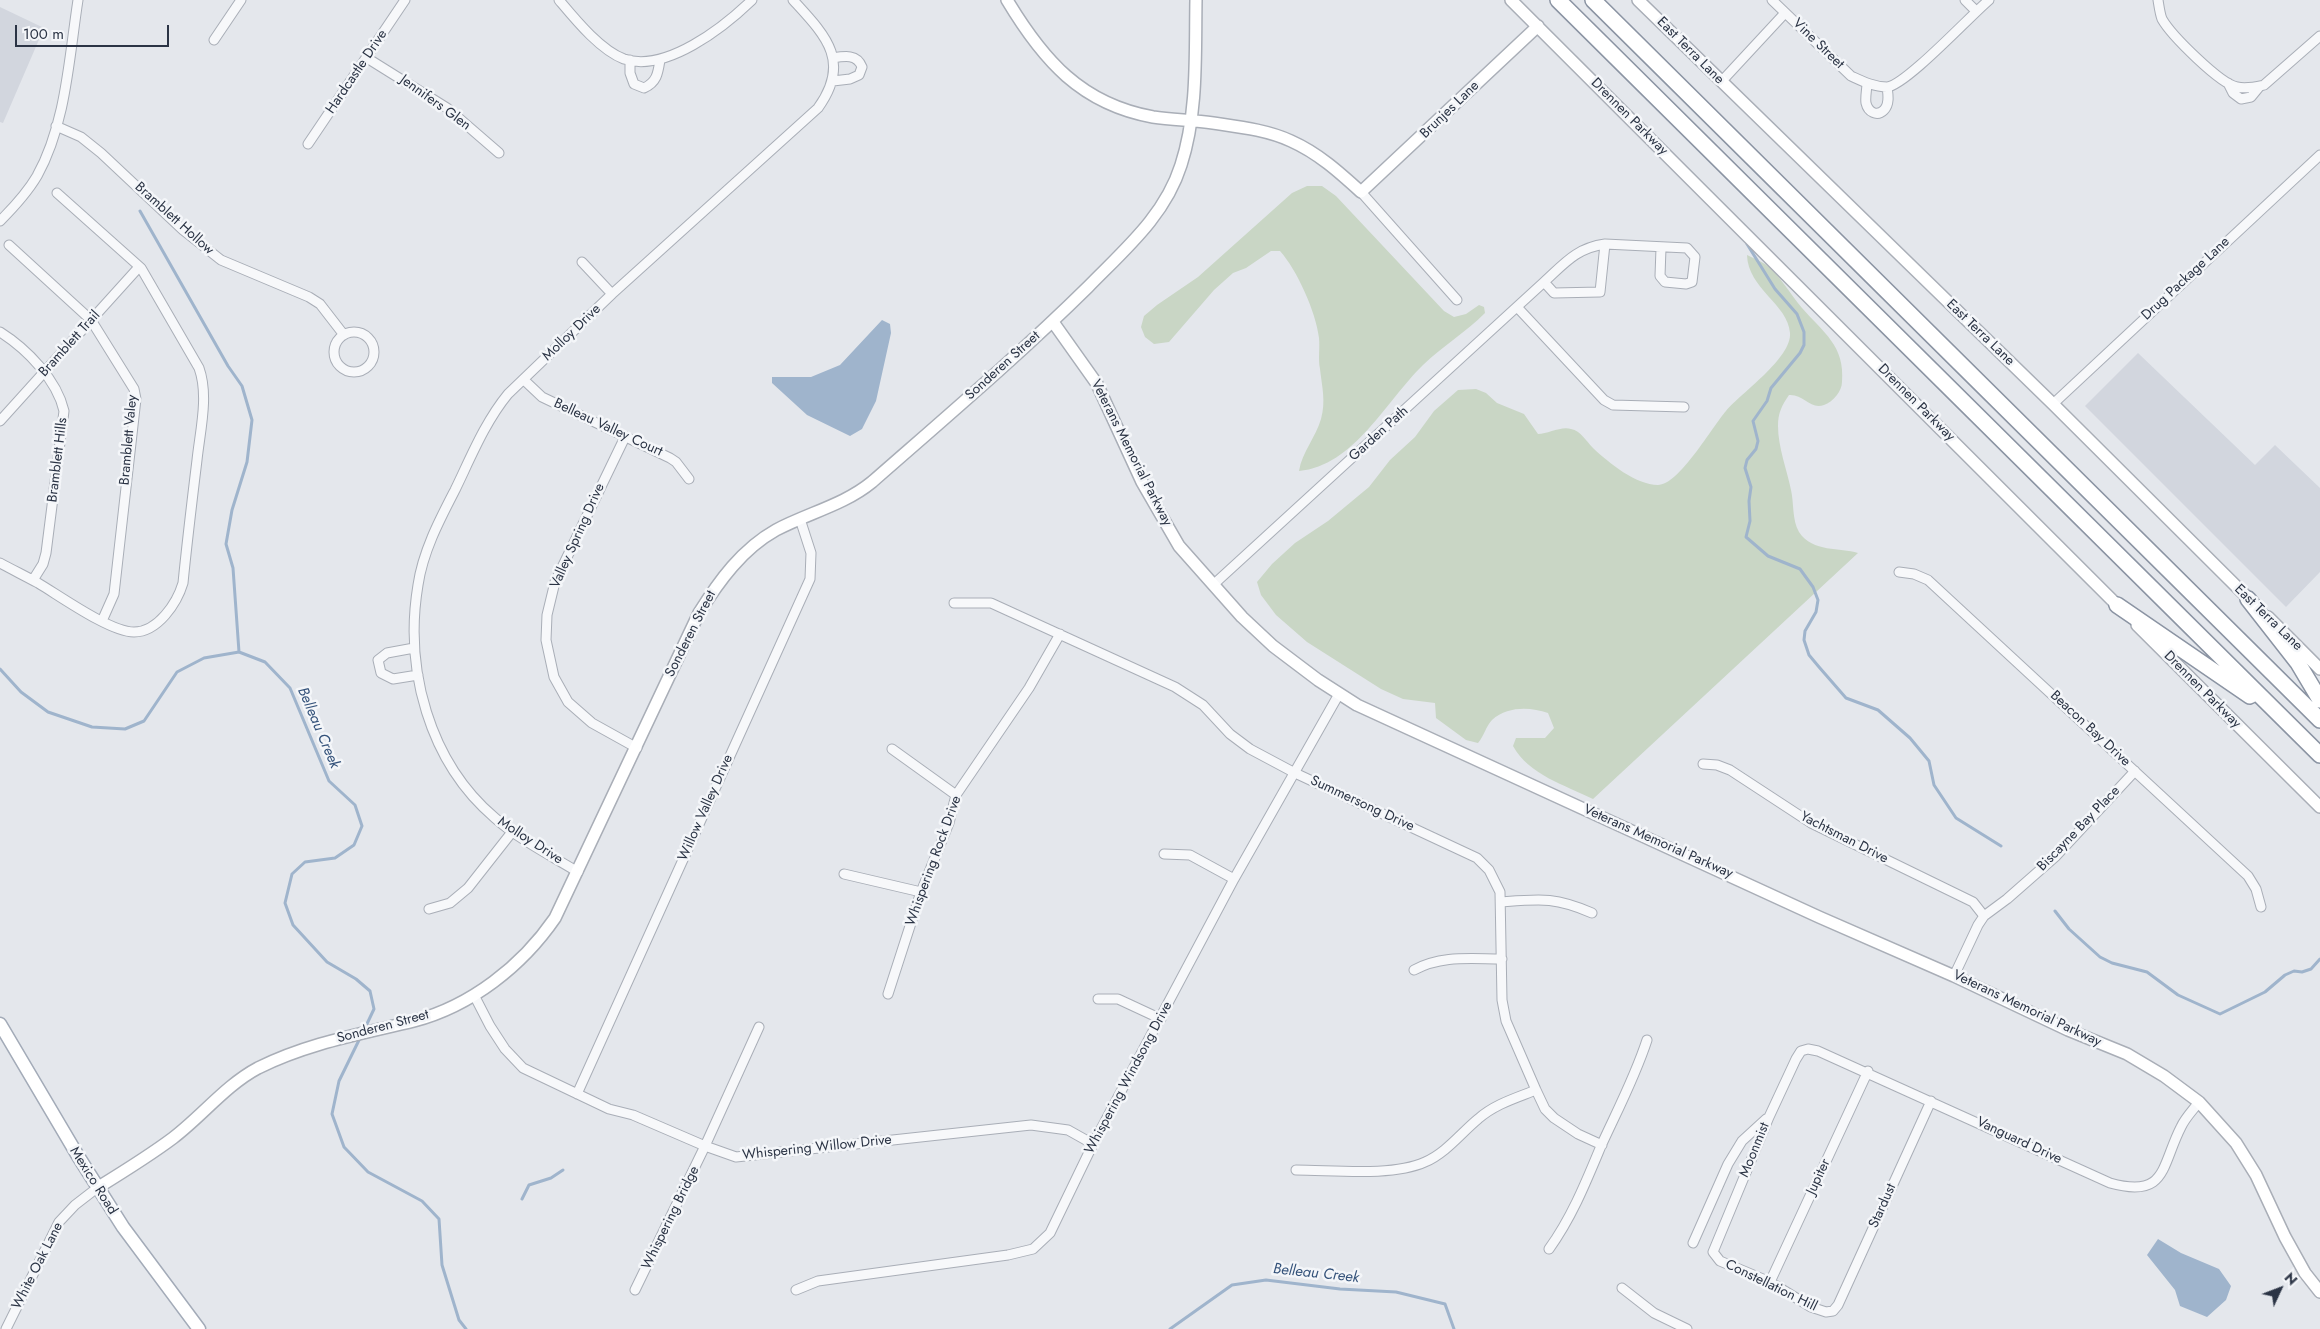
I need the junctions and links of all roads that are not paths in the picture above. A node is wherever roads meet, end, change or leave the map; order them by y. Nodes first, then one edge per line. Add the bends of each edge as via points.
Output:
1 (78, 0) edge
2 (242, 0) edge
3 (405, 0) edge
4 (559, 0) edge
5 (752, 0) edge
6 (793, 0) edge
7 (1008, 0) edge
8 (1196, 0) edge
9 (1511, 0) edge
10 (1558, 0) edge
11 (1593, 0) edge
12 (1638, 0) edge
13 (1772, 0) edge
14 (1965, 0) edge
15 (1989, 0) edge
16 (2158, 0) edge
17 (1976, 11) junction
18 (1785, 13) junction
19 (1538, 26) junction
20 (2320, 36) edge
21 (214, 40) dead end
22 (367, 58) junction
23 (833, 58) junction
24 (630, 60) junction
25 (660, 60) junction
26 (833, 81) junction
27 (1721, 82) junction
28 (1867, 83) junction
29 (1887, 86) junction
30 (1191, 120) junction
31 (56, 126) junction
32 (308, 144) dead end
33 (498, 153) dead end
34 (2320, 155) edge
35 (1361, 192) junction
36 (57, 193) dead end
37 (0, 221) edge
38 (1605, 244) junction
39 (8, 245) dead end
40 (1662, 248) junction
41 (582, 262) dead end
42 (139, 266) junction
43 (1544, 282) junction
44 (612, 294) junction
45 (1457, 300) dead end
46 (1517, 308) junction
47 (92, 320) junction
48 (1053, 322) junction
49 (0, 332) edge
50 (344, 335) junction
51 (44, 372) junction
52 (524, 380) junction
53 (2053, 404) junction
54 (1684, 407) dead end
55 (0, 421) edge
56 (625, 437) junction
57 (689, 479) dead end
58 (800, 519) junction
59 (0, 563) edge
60 (1899, 572) dead end
61 (33, 580) junction
62 (1213, 585) junction
63 (2248, 599) junction
64 (954, 603) dead end
65 (2117, 604) junction
66 (102, 621) junction
67 (1060, 634) junction
68 (414, 648) junction
69 (2320, 668) edge
70 (418, 675) junction
71 (1339, 694) junction
72 (2320, 700) edge
73 (2320, 720) edge
74 (2286, 721) junction
75 (637, 748) junction
76 (892, 749) dead end
77 (2320, 755) edge
78 (1703, 764) dead end
79 (2135, 771) junction
80 (1295, 773) junction
81 (956, 795) junction
82 (2320, 807) edge
83 (512, 832) junction
84 (1164, 854) dead end
85 (578, 872) junction
86 (844, 874) dead end
87 (1234, 879) junction
88 (921, 892) junction
89 (1502, 902) junction
90 (2261, 908) dead end
91 (429, 909) dead end
92 (1592, 913) dead end
93 (1984, 916) junction
94 (1502, 960) junction
95 (1414, 970) dead end
96 (1954, 976) junction
97 (888, 994) dead end
98 (474, 995) junction
99 (1098, 999) dead end
100 (1160, 1020) junction
101 (0, 1024) edge
102 (759, 1027) dead end
103 (1647, 1040) dead end
104 (1801, 1051) joint
105 (1868, 1071) junction
106 (1536, 1090) junction
107 (577, 1094) junction
108 (1931, 1101) junction
109 (2199, 1102) junction
110 (1768, 1117) junction
111 (1093, 1144) junction
112 (1602, 1144) junction
113 (706, 1146) junction
114 (1296, 1170) dead end
115 (97, 1188) junction
116 (1693, 1243) dead end
117 (1549, 1249) dead end
118 (1714, 1252) joint
119 (1770, 1282) junction
120 (1622, 1288) dead end
121 (635, 1290) dead end
122 (796, 1290) dead end
123 (2320, 1292) edge
124 (1833, 1311) joint
125 (6, 1329) edge
126 (199, 1329) edge
127 (1687, 1329) edge

1 - 31 street
2 - 21 street
3 - 22 street, Hardcastle Drive
4 - 24 street via 608,50
5 - 25 street via 726,23
6 - 23 street, Molloy Drive via 824,34
7 - 30 street via 1048,59 1088,93 1116,107 1153,117
8 - 30 street, Sonderen Street
9 - 19 street, Drennen Parkway
10 - 74 highway
11 - 73 highway
12 - 27 street, East Terra Lane
13 - 18 street, Vine Street
14 - 17 street
15 - 17 street
16 - 20 street via 2162,19 2187,48 2228,83 2241,99 2251,97 2257,87 2273,79
17 - 29 street via 1908,75
18 - 27 street
18 - 28 street, Vine Street via 1851,76
19 - 35 street, Brunjes Lane
19 - 65 street, Drennen Parkway
22 - 32 street, Hardcastle Drive
22 - 33 street, Jennifers Glen via 447,108
23 - 26 street, Molloy Drive
23 - 26 street via 852,57 862,67 859,75
24 - 25 street
24 - 25 street via 634,84 644,88 657,76
26 - 44 street, Molloy Drive via 818,108
27 - 53 street, East Terra Lane
28 - 29 street, Vine Street
28 - 29 street via 1866,103 1877,114 1885,110
30 - 35 street via 1255,129 1291,140 1320,156
30 - 48 street, Sonderen Street via 1181,165 1167,197 1152,220
31 - 37 street via 36,177
31 - 50 street, Bramblett Hollow via 81,137 101,153 183,230 221,260 320,304
34 - 53 street, Drug Package Lane
35 - 45 street
36 - 42 street
38 - 40 street, Garden Path
38 - 43 street, Garden Path via 1579,251
38 - 43 street via 1600,292 1554,293
39 - 47 street, Bramblett Valey
40 - 40 street via 1687,248 1695,258 1692,282 1665,282 1660,276
41 - 44 street
42 - 47 street, Bramblett Trail
42 - 66 street via 199,368 204,388 199,439 179,595 158,621 145,630 129,631
43 - 46 street, Garden Path
44 - 52 street, Molloy Drive
46 - 54 street via 1604,400 1613,405
46 - 62 street, Garden Path
47 - 51 street, Bramblett Trail
47 - 66 street, Bramblett Valey via 130,380 136,399 114,594
48 - 58 street, Sonderen Street via 859,492
48 - 62 street, Veterans Memorial Parkway via 1097,384 1142,482 1168,529
49 - 51 street, Bramblett Hills
50 - 50 street via 334,350 337,363 354,372 366,368 373,358 370,340 358,333
51 - 55 street, Bramblett Trail
51 - 61 street, Bramblett Hills via 61,398 64,411 46,552
52 - 56 street, Belleau Valley Court via 542,397
52 - 68 street, Molloy Drive via 493,412 428,550 418,584
53 - 63 street, East Terra Lane
56 - 57 street, Belleau Valley Court via 676,462
56 - 75 street, Valley Spring Drive via 555,582 547,615 546,640 554,677 568,702 592,723
58 - 75 street, Sonderen Street via 775,531 750,549 723,576 699,614
58 - 107 street, Willow Valley Drive via 811,553 810,579
59 - 61 street
60 - 79 street, Beacon Bay Drive via 1928,580
61 - 66 street
62 - 71 street, Veterans Memorial Parkway via 1273,646
63 - 69 street, East Terra Lane
63 - 72 highway via 2298,663
64 - 67 street, Summersong Drive via 992,602
65 - 74 highway
65 - 82 street, Drennen Parkway
67 - 80 street, Summersong Drive via 1175,686 1202,705 1230,734
67 - 81 street, Whispering Rock Drive via 1029,688
68 - 70 street, Molloy Drive
68 - 70 street via 387,653 378,660 378,666 381,673 393,679
70 - 83 street, Molloy Drive via 424,708 454,771 478,802
71 - 80 street, Whispering Windsong Drive
71 - 96 street, Veterans Memorial Parkway via 1819,917
74 - 77 highway
75 - 85 street, Sonderen Street
76 - 81 street
78 - 93 street, Yachtsman Drive via 1730,770 1812,823 1972,902
79 - 90 street, Beacon Bay Drive via 2248,876
79 - 93 street, Biscayne Bay Place via 2078,835
80 - 87 street, Whispering Windsong Drive
80 - 89 street, Summersong Drive via 1477,858 1493,876
81 - 88 street, Whispering Rock Drive via 949,824
83 - 85 street, Molloy Drive
83 - 91 street via 468,888 450,904
84 - 87 street via 1190,856
85 - 98 street, Sonderen Street via 556,918 545,933 506,973
86 - 88 street
87 - 100 street, Whispering Windsong Drive
88 - 97 street, Whispering Rock Drive
89 - 92 street via 1561,900
89 - 94 street, Summersong Drive
93 - 96 street
94 - 95 street via 1441,959
94 - 106 street, Summersong Drive via 1502,1000 1506,1020
96 - 109 street, Veterans Memorial Parkway via 2127,1054
98 - 107 street, Whispering Willow Drive via 490,1026 514,1060 523,1068
98 - 115 street, Sonderen Street via 426,1017 303,1048 276,1059 240,1080 173,1138
99 - 100 street via 1118,999
100 - 111 street, Whispering Windsong Drive
101 - 115 main road, Mexico Road
102 - 113 street, Whispering Bridge
103 - 112 street via 1637,1072
104 - 105 street, Vanguard Drive via 1818,1051
104 - 110 street, Moonmist
105 - 108 street, Vanguard Drive
105 - 119 street, Jupiter
106 - 112 street, Summersong Drive via 1554,1118 1578,1134
106 - 114 street via 1497,1105 1426,1162 1394,1170
107 - 113 street, Whispering Willow Drive
108 - 109 street, Vanguard Drive via 2110,1183 2128,1188 2140,1188 2160,1175 2181,1127
108 - 124 street, Stardust
109 - 123 street, Veterans Memorial Parkway via 2246,1159 2285,1238
110 - 116 street via 1742,1141 1728,1164
110 - 118 street, Moonmist
111 - 113 street, Whispering Willow Drive via 1068,1130 1031,1125 736,1157
111 - 122 street, Whispering Windsong Drive via 1050,1234 1033,1249 818,1281
112 - 117 street via 1566,1225
113 - 121 street, Whispering Bridge
115 - 125 street, White Oak Lane via 59,1222
115 - 126 main road, Mexico Road via 148,1263
118 - 119 street, Constellation Hill via 1720,1261
119 - 124 street, Constellation Hill via 1811,1307
120 - 127 street via 1654,1313

